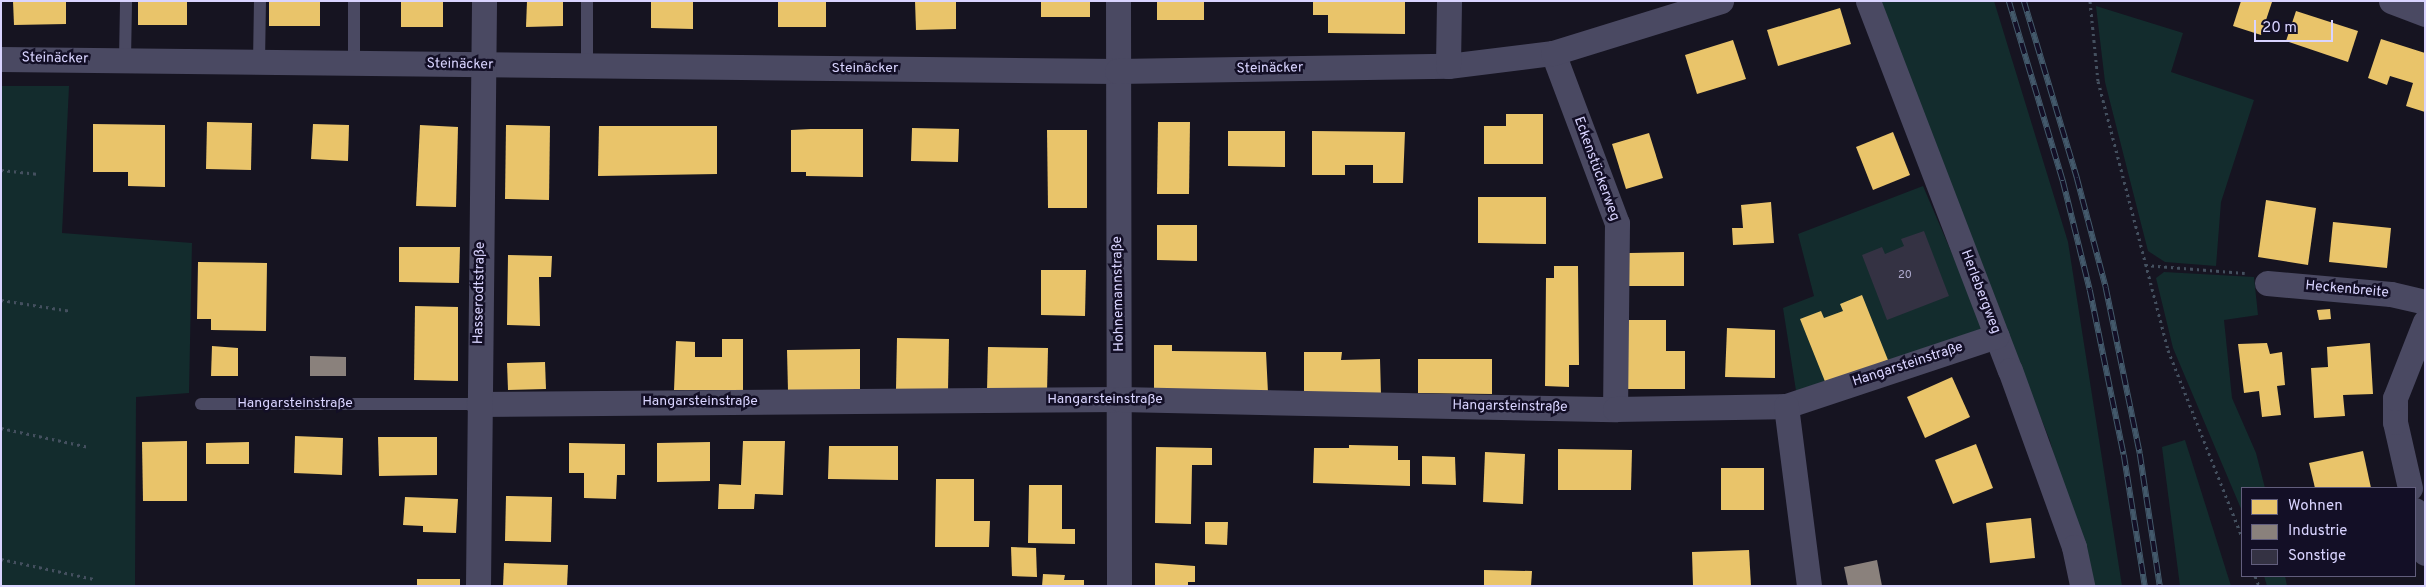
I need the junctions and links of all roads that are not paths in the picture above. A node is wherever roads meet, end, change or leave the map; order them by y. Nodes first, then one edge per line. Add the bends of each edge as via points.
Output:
1 (126, 1) edge
2 (260, 1) edge
3 (354, 1) edge
4 (484, 1) edge
5 (587, 1) edge
6 (1118, 1) edge
7 (1449, 1) edge
8 (1721, 1) edge
9 (1868, 1) edge
10 (2391, 1) edge
11 (2425, 14) edge
12 (1553, 53) junction
13 (1, 59) edge
14 (125, 60) junction
15 (259, 63) junction
16 (354, 64) junction
17 (483, 66) junction
18 (1448, 66) junction
19 (587, 67) junction
20 (1117, 70) junction
21 (2268, 283) road end
22 (2425, 302) edge
23 (2425, 322) edge
24 (1997, 336) junction
25 (1120, 399) junction
26 (201, 404) dead end
27 (478, 404) junction
28 (1786, 406) junction
29 (1615, 409) junction
30 (2410, 487) edge
31 (2416, 514) edge
32 (2425, 553) edge
33 (478, 586) edge
34 (1119, 586) edge
35 (1810, 586) edge
36 (2082, 586) edge

1 - 14 lane
2 - 15 lane
3 - 16 lane
4 - 17 street, Hasserodtstraße
5 - 19 lane
6 - 20 street, Hohnemannstraße
7 - 18 street
8 - 12 street, Steinäcker
9 - 24 street, Herlebergweg
10 - 11 street
12 - 18 street, Steinäcker
12 - 29 street, Eckenstückerweg via 1617,223
13 - 14 street, Steinäcker
14 - 15 street, Steinäcker
15 - 16 street, Steinäcker
16 - 17 street, Steinäcker
17 - 19 street, Steinäcker
17 - 27 street, Hasserodtstraße
18 - 20 street, Steinäcker
19 - 20 street, Steinäcker
20 - 25 street, Hohnemannstraße
21 - 22 street, Heckenbreite via 2391,294
23 - 30 street via 2395,398 2394,422
24 - 28 street, Hangarsteinstraße
24 - 36 street, Herlebergweg via 2074,547
25 - 27 street, Hangarsteinstraße
25 - 29 street, Hangarsteinstraße
25 - 34 street, Hohnemannstraße
26 - 27 lane, Hangarsteinstraße
27 - 33 street, Hasserodtstraße
28 - 29 street, Hangarsteinstraße
28 - 35 street
31 - 32 street

